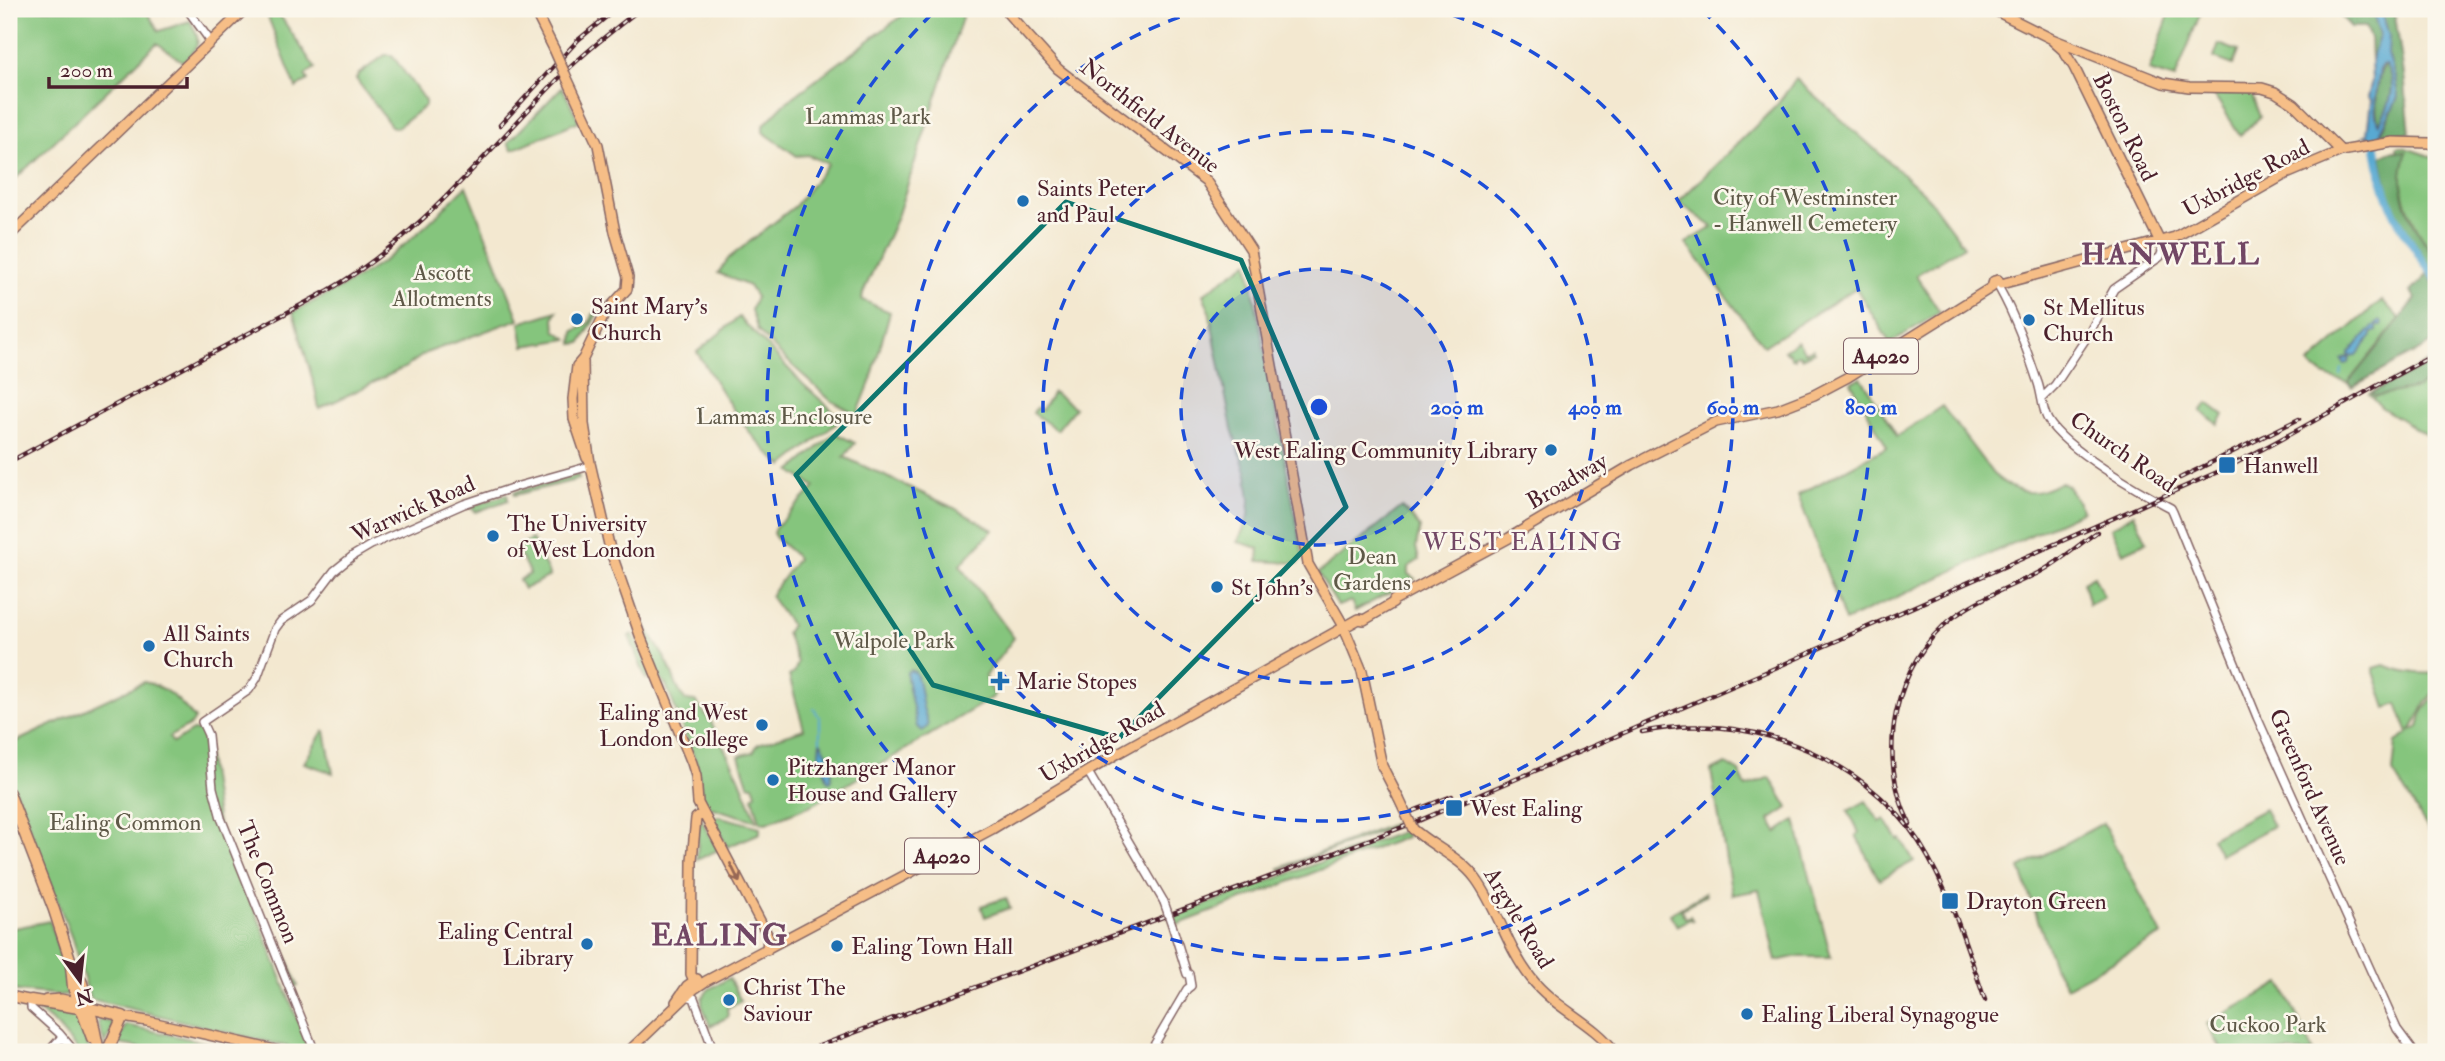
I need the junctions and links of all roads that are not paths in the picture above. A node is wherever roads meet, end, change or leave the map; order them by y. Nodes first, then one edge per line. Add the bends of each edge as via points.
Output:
1 (187, 9) edge
2 (244, 9) edge
3 (534, 9) edge
4 (1004, 9) edge
5 (1992, 9) edge
6 (2052, 39) junction
7 (211, 42) junction
8 (2084, 51) junction
9 (2074, 67) junction
10 (2325, 137) junction
11 (2434, 142) edge
12 (2341, 151) junction
13 (2326, 157) junction
14 (9, 236) edge
15 (2160, 242) junction
16 (1997, 286) junction
17 (2037, 381) junction
18 (2055, 385) junction
19 (2042, 398) junction
20 (1766, 411) joint
21 (590, 464) junction
22 (2182, 531) joint
23 (1336, 613) junction
24 (1360, 617) junction
25 (1345, 628) junction
26 (202, 722) joint
27 (1088, 772) junction
28 (9, 793) edge
29 (703, 813) junction
30 (1416, 832) joint
31 (768, 936) junction
32 (780, 943) junction
33 (767, 950) junction
34 (691, 966) junction
35 (714, 977) junction
36 (694, 981) junction
37 (9, 996) edge
38 (687, 998) junction
39 (31, 1000) junction
40 (85, 1008) junction
41 (124, 1016) junction
42 (62, 1037) junction
43 (103, 1050) edge
44 (48, 1052) edge
45 (75, 1052) edge
46 (284, 1052) edge
47 (315, 1052) edge
48 (628, 1052) edge
49 (714, 1052) edge
50 (1150, 1052) edge
51 (1615, 1052) edge
52 (2414, 1052) edge

1 - 7 street
2 - 7 main road
3 - 21 main road, bridge via 598,145 627,271 627,289 606,313 583,359 582,401
4 - 23 main road, Northfield Avenue via 1058,69 1206,181 1248,244 1308,564
5 - 6 main road, Boston Road
6 - 8 main road, Boston Road
6 - 9 main road, Boston Road
7 - 14 main road
8 - 9 main road, Boston Road via 2074,55
8 - 10 main road via 2168,84 2272,90 2294,104
9 - 15 main road, Boston Road
10 - 12 main road
10 - 13 main road
11 - 12 main road, Uxbridge Road / A4020 via 2389,142
12 - 13 main road, Uxbridge Road / A4020
13 - 15 main road, Uxbridge Road / A4020
15 - 16 main road, Uxbridge Road / A4020
15 - 18 street via 2160,257 2108,297
16 - 17 street, Church Road via 2016,320
16 - 20 main road, Uxbridge Road / A4020 via 1848,377 1797,402
17 - 18 street
17 - 19 street, Church Road
18 - 19 street
19 - 22 street, Church Road via 2048,421 2063,437 2171,508
20 - 24 main road, Broadway / A4020 via 1720,421 1656,453 1364,620
21 - 26 street, Warwick Road via 464,504 354,555 334,571 312,600 281,621 249,690
21 - 29 main road via 610,549 692,763
22 - 52 street, Greenford Avenue via 2261,727 2397,1029
23 - 24 main road
23 - 25 main road, Northfield Avenue
24 - 25 main road, Broadway / A4020
25 - 27 main road, Uxbridge Road / A4020
25 - 30 main road, Northfield Avenue, bridge via 1364,676 1382,766
26 - 47 street, The Common via 209,738 212,781 222,818
27 - 32 main road, Uxbridge Road / A4020
27 - 50 street, bridge via 1164,902 1191,986
28 - 40 highway via 82,983
29 -> 31 main road
29 - 34 main road via 696,818 692,860
30 - 51 main road, Argyle Road via 1476,878 1531,978
31 - 32 main road
31 - 33 main road
32 - 33 main road, A4020
33 - 35 main road, A4020
34 - 36 main road
34 - 38 main road
35 - 36 main road
35 - 36 main road, A4020
35 - 38 main road, A4020
36 - 38 main road, A4020
37 - 39 main road
38 - 48 main road, A4020
38 - 49 street
39 - 40 highway
39 - 42 street via 31,1008
40 - 41 highway
40 - 43 highway
41 - 43 highway
41 - 46 main road
42 - 44 street
42 - 45 street

